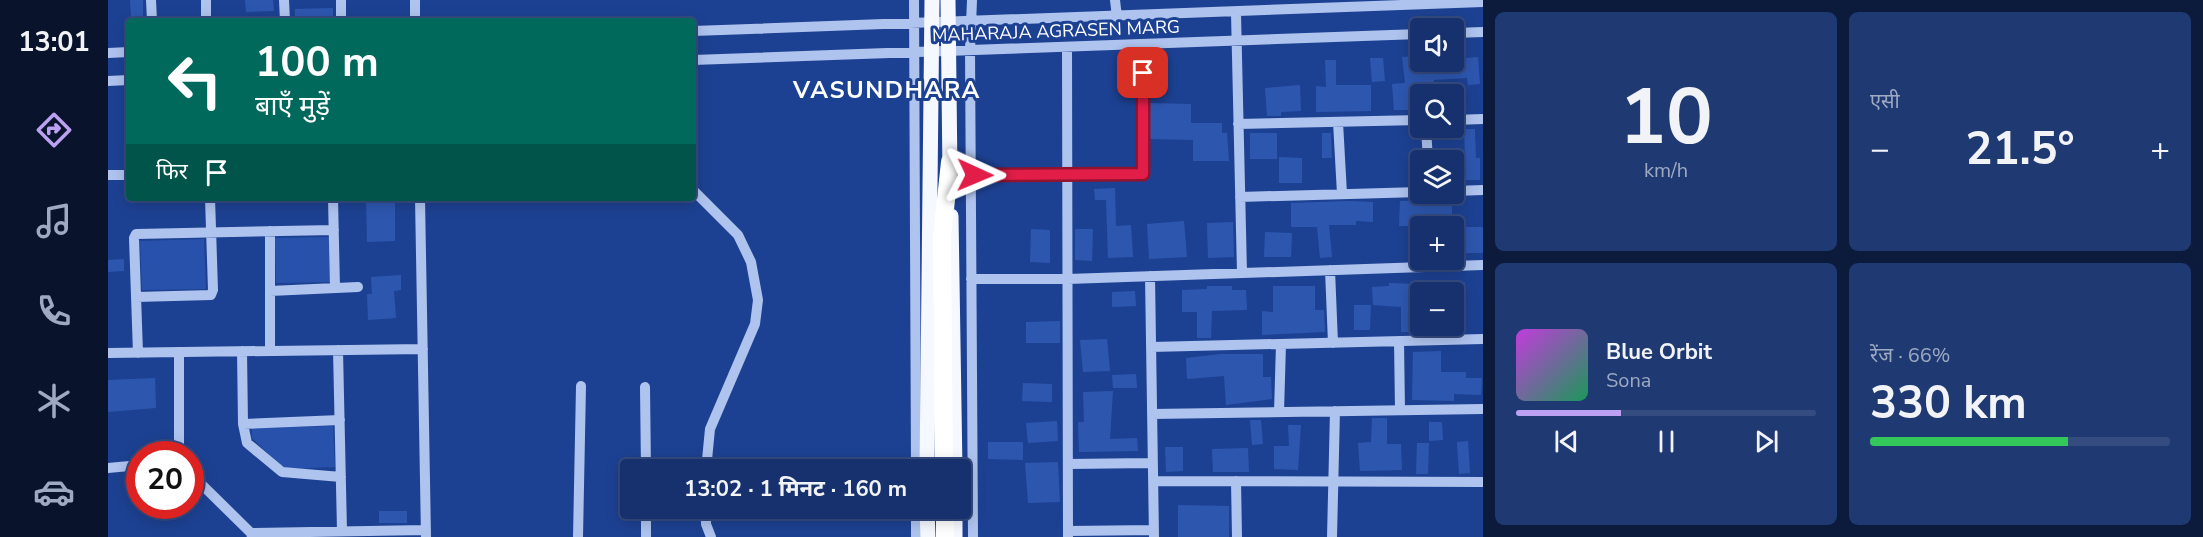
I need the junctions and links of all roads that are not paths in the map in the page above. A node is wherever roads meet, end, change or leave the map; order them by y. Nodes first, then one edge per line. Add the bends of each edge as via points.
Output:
1 (151, 0) edge
2 (206, 0) edge
3 (284, 0) edge
4 (341, 0) edge
5 (415, 0) edge
6 (914, 0) edge
7 (932, 0) edge
8 (948, 0) edge
9 (972, 0) edge
10 (1115, 0) edge
11 (1483, 2) edge
12 (1335, 4) edge
13 (1236, 13) junction
14 (1117, 17) junction
15 (152, 18) edge
16 (206, 18) edge
17 (285, 18) edge
18 (342, 18) edge
19 (415, 18) edge
20 (972, 22) junction
21 (948, 23) junction
22 (914, 24) junction
23 (932, 24) junction
24 (696, 31) edge
25 (1483, 32) edge
26 (1464, 33) edge
27 (1410, 34) edge
28 (1237, 40) junction
29 (1067, 47) junction
30 (970, 50) junction
31 (949, 51) junction
32 (126, 52) edge
33 (914, 52) junction
34 (932, 52) junction
35 (108, 53) edge
36 (696, 60) edge
37 (1143, 73) dead end
38 (126, 80) edge
39 (108, 81) edge
40 (1483, 119) edge
41 (1410, 120) edge
42 (1464, 120) edge
43 (1338, 122) junction
44 (1238, 124) junction
45 (950, 162) junction
46 (108, 175) edge
47 (126, 175) edge
48 (970, 175) junction
49 (1067, 176) junction
50 (1483, 190) edge
51 (1464, 191) edge
52 (1410, 192) edge
53 (696, 193) edge
54 (1342, 194) junction
55 (1240, 197) junction
56 (210, 201) edge
57 (333, 201) edge
58 (420, 201) edge
59 (333, 230) junction
60 (270, 231) junction
61 (211, 232) junction
62 (1483, 265) edge
63 (1330, 270) junction
64 (1242, 273) junction
65 (1150, 276) junction
66 (971, 279) junction
67 (1068, 279) junction
68 (358, 287) dead end
69 (335, 288) junction
70 (270, 291) junction
71 (136, 297) junction
72 (1483, 339) edge
73 (1399, 341) junction
74 (1333, 343) junction
75 (1281, 344) junction
76 (1151, 347) junction
77 (423, 349) junction
78 (338, 350) junction
79 (242, 351) junction
80 (270, 351) junction
81 (179, 352) junction
82 (108, 353) edge
83 (138, 353) junction
84 (582, 387) dead end
85 (645, 387) dead end
86 (1483, 409) edge
87 (1400, 410) junction
88 (1335, 411) junction
89 (1280, 412) junction
90 (1152, 414) junction
91 (340, 420) junction
92 (243, 424) junction
93 (179, 441) edge
94 (646, 459) edge
95 (707, 459) edge
96 (916, 459) edge
97 (927, 459) edge
98 (944, 459) edge
99 (955, 459) edge
100 (1152, 463) junction
101 (1068, 464) junction
102 (126, 466) edge
103 (108, 468) edge
104 (341, 477) junction
105 (1153, 481) junction
106 (1236, 481) junction
107 (1332, 482) junction
108 (1483, 482) edge
109 (204, 487) edge
110 (646, 519) edge
111 (706, 519) edge
112 (916, 519) edge
113 (927, 519) edge
114 (945, 519) edge
115 (955, 519) edge
116 (342, 531) junction
117 (426, 533) edge
118 (1068, 534) edge
119 (1154, 534) edge
120 (251, 535) edge
121 (578, 537) edge
122 (646, 537) edge
123 (711, 537) edge
124 (916, 537) edge
125 (928, 537) edge
126 (945, 537) edge
127 (955, 537) edge
128 (973, 537) edge
129 (1238, 537) edge
130 (1332, 537) edge

1 - 15 street
2 - 16 street
3 - 17 street
4 - 18 street
5 - 19 street
6 - 22 street
7 - 23 main road
8 - 21 main road
9 - 20 street
10 - 14 street
11 - 12 street, MAHARAJA AGRASEN MARG
12 - 13 street, MAHARAJA AGRASEN MARG
13 - 14 street, MAHARAJA AGRASEN MARG
13 - 28 street
14 - 20 street, MAHARAJA AGRASEN MARG
20 - 21 street, MAHARAJA AGRASEN MARG
20 - 30 street
21 - 23 street, MAHARAJA AGRASEN MARG
21 - 31 main road
22 - 23 street, MAHARAJA AGRASEN MARG
22 - 24 street, MAHARAJA AGRASEN MARG
22 - 33 street
23 - 34 main road
25 - 26 street
27 - 28 street, MAHARAJA AGRASEN MARG
28 - 29 street, MAHARAJA AGRASEN MARG
28 - 44 street
29 - 30 street, MAHARAJA AGRASEN MARG
29 - 49 street
30 - 31 street, MAHARAJA AGRASEN MARG
30 - 48 street
31 - 34 street, MAHARAJA AGRASEN MARG
31 - 45 main road
32 - 35 street
33 - 34 street, MAHARAJA AGRASEN MARG
33 - 36 street, MAHARAJA AGRASEN MARG
33 - 96 street
34 - 97 main road
37 - 49 street via 1144,173
38 - 39 street
40 - 42 street
41 - 43 street
43 - 44 street
43 - 54 street
44 - 55 street
45 - 98 highway via 942,237
45 - 99 main road
46 - 47 street
48 - 49 street
48 - 66 street
49 - 67 street
50 - 51 street
52 - 54 street
53 - 95 street via 738,235 751,262 758,300 755,324 710,429
54 - 55 street
55 - 64 street
56 - 61 street
57 - 59 street
58 - 77 street
59 - 60 street
59 - 69 street
60 - 61 street
60 - 70 street
61 - 71 street via 211,295
61 - 71 street via 135,234
62 - 63 street
63 - 64 street
63 - 74 street
64 - 65 street
65 - 67 street
65 - 76 street
66 - 67 street
66 - 128 street
67 - 101 street
68 - 69 street
69 - 70 street
70 - 80 street
71 - 83 street
72 - 73 street
73 - 74 street
73 - 87 street
74 - 75 street
75 - 76 street
75 - 89 street
76 - 90 street
77 - 78 street
77 - 117 street
78 - 80 street
78 - 91 street
79 - 80 street
79 - 81 street
79 - 92 street
81 - 83 street
81 - 93 street
82 - 83 street
84 - 121 street
85 - 94 street
86 - 87 street
87 - 88 street
88 - 89 street
88 - 107 street
89 - 90 street
90 - 100 street
91 - 92 street
91 - 104 street
92 - 104 street via 247,443 280,471
100 - 101 street
100 - 105 street
101 - 118 street
102 - 103 street
104 - 116 street
105 - 106 street
105 - 119 street
106 - 107 street
106 - 129 street
107 - 108 street
107 - 130 street
109 - 120 street
110 - 122 street
111 - 123 street
112 - 124 street
113 - 125 main road
114 - 126 highway
115 - 127 main road
116 - 117 street
116 - 120 street
118 - 119 street

